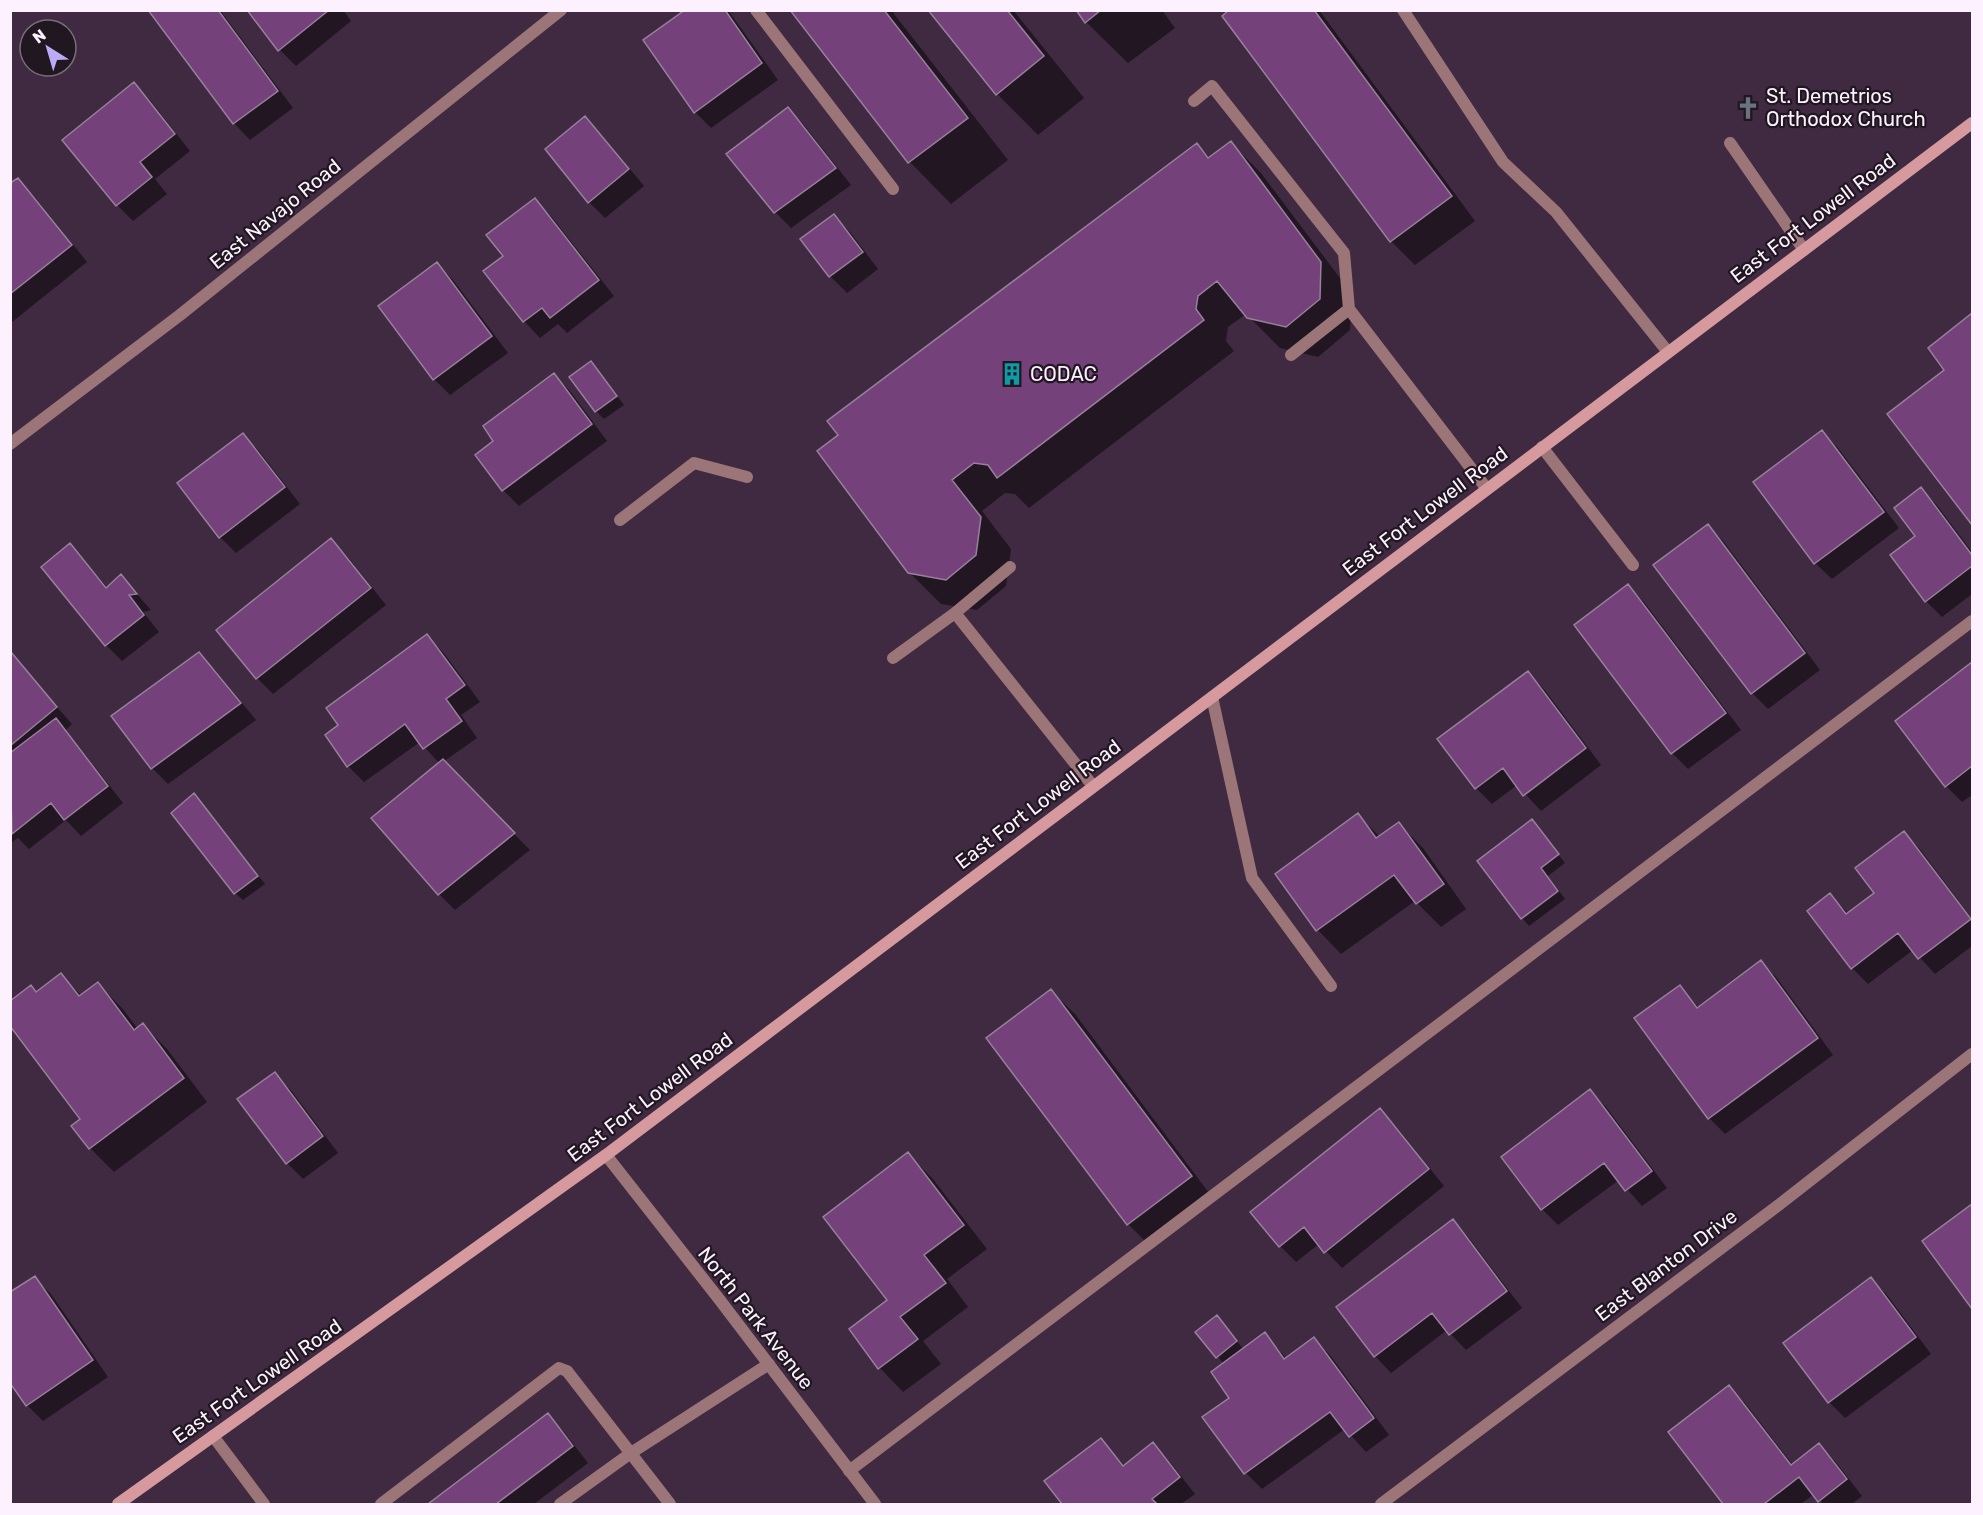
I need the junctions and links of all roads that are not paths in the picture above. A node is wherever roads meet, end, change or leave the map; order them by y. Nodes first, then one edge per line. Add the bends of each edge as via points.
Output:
1 (561, 10) edge
2 (756, 10) edge
3 (1403, 10) edge
4 (1194, 101) dead end
5 (1972, 123) edge
6 (1730, 143) dead end
7 (892, 189) dead end
8 (1804, 250) junction
9 (1349, 309) junction
10 (1668, 352) junction
11 (1291, 355) dead end
12 (10, 444) edge
13 (1542, 447) junction
14 (747, 477) dead end
15 (1487, 489) junction
16 (620, 520) dead end
17 (1633, 565) dead end
18 (1010, 567) dead end
19 (954, 613) junction
20 (1972, 621) edge
21 (893, 658) dead end
22 (1212, 697) junction
23 (1093, 786) junction
24 (1331, 987) dead end
25 (1972, 1054) edge
26 (606, 1155) junction
27 (769, 1364) junction
28 (213, 1436) junction
29 (631, 1453) junction
30 (849, 1471) junction
31 (118, 1504) edge
32 (264, 1504) edge
33 (381, 1504) edge
34 (560, 1504) edge
35 (670, 1504) edge
36 (875, 1504) edge
37 (1381, 1504) edge

1 - 12 street, East Navajo Road via 180,315
2 - 7 street
3 - 10 street via 1503,162 1557,212
4 - 9 street via 1212,86 1344,253
5 - 8 main road, East Fort Lowell Road
6 - 8 street
8 - 10 main road, East Fort Lowell Road
9 - 11 street
9 - 15 street
10 - 13 main road, East Fort Lowell Road
13 - 15 main road, East Fort Lowell Road
13 - 17 street
14 - 16 street via 694,463
15 - 22 main road, East Fort Lowell Road
18 - 19 street
19 - 21 street
19 - 23 street
20 - 30 street
22 - 23 main road, East Fort Lowell Road
22 - 24 street via 1252,878
23 - 26 main road, East Fort Lowell Road
25 - 37 street, East Blanton Drive via 1780,1204
26 - 27 street, North Park Avenue
26 - 28 main road, East Fort Lowell Road
27 - 29 street
27 - 30 street, North Park Avenue
28 - 31 main road, East Fort Lowell Road
28 - 32 street
29 - 33 street via 567,1371 559,1368
29 - 34 street
29 - 35 street
30 - 36 street, North Park Avenue

